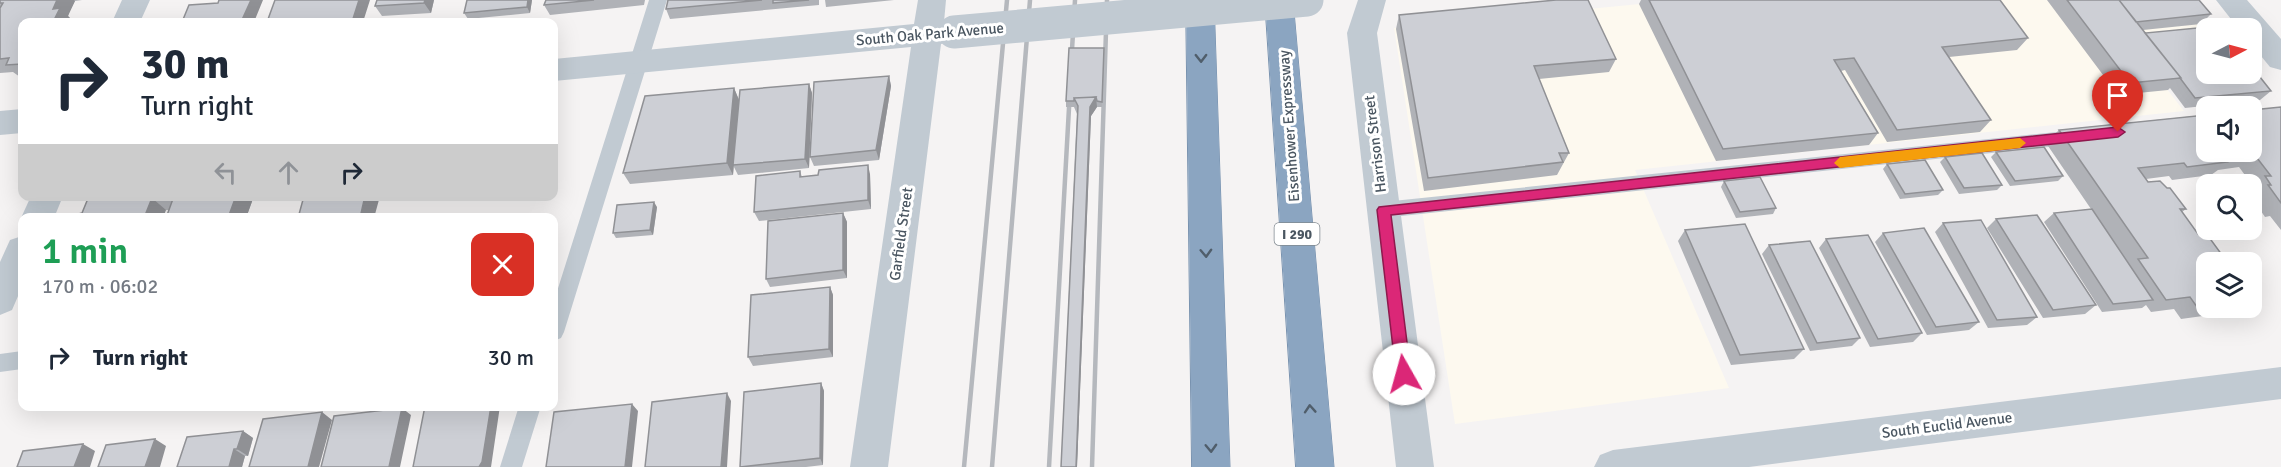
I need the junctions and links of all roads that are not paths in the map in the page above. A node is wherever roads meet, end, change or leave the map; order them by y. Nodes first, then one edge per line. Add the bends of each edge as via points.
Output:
1 (136, 0) edge
2 (658, 0) edge
3 (932, 0) edge
4 (1200, 0) edge
5 (1279, 0) edge
6 (1307, 0) edge
7 (1372, 0) edge
8 (2230, 0) edge
9 (128, 18) edge
10 (940, 33) junction
11 (2281, 59) edge
12 (638, 62) junction
13 (558, 70) edge
14 (18, 121) edge
15 (0, 123) edge
16 (2096, 134) edge
17 (1383, 210) junction
18 (18, 259) edge
19 (0, 300) edge
20 (558, 302) edge
21 (18, 361) edge
22 (0, 363) edge
23 (2281, 383) edge
24 (528, 411) edge
25 (1631, 466) edge
26 (511, 467) edge
27 (869, 467) edge
28 (1211, 467) edge
29 (1315, 467) edge
30 (1415, 467) edge

1 - 9 street
2 - 12 lane
3 - 10 street, Garfield Street
4 -> 28 highway
29 -> 5 highway, Eisenhower Expressway / I 290
6 - 10 street, South Oak Park Avenue, bridge
7 - 17 street, Harrison Street via 1362,33
8 - 11 street
10 - 12 street, South Oak Park Avenue
10 - 27 street, Garfield Street
12 - 13 street, South Oak Park Avenue
12 - 20 lane
14 - 15 street
16 - 17 lane
17 - 30 street, Harrison Street
18 - 19 street
21 - 22 lane
23 - 25 street, South Euclid Avenue
24 - 26 lane

